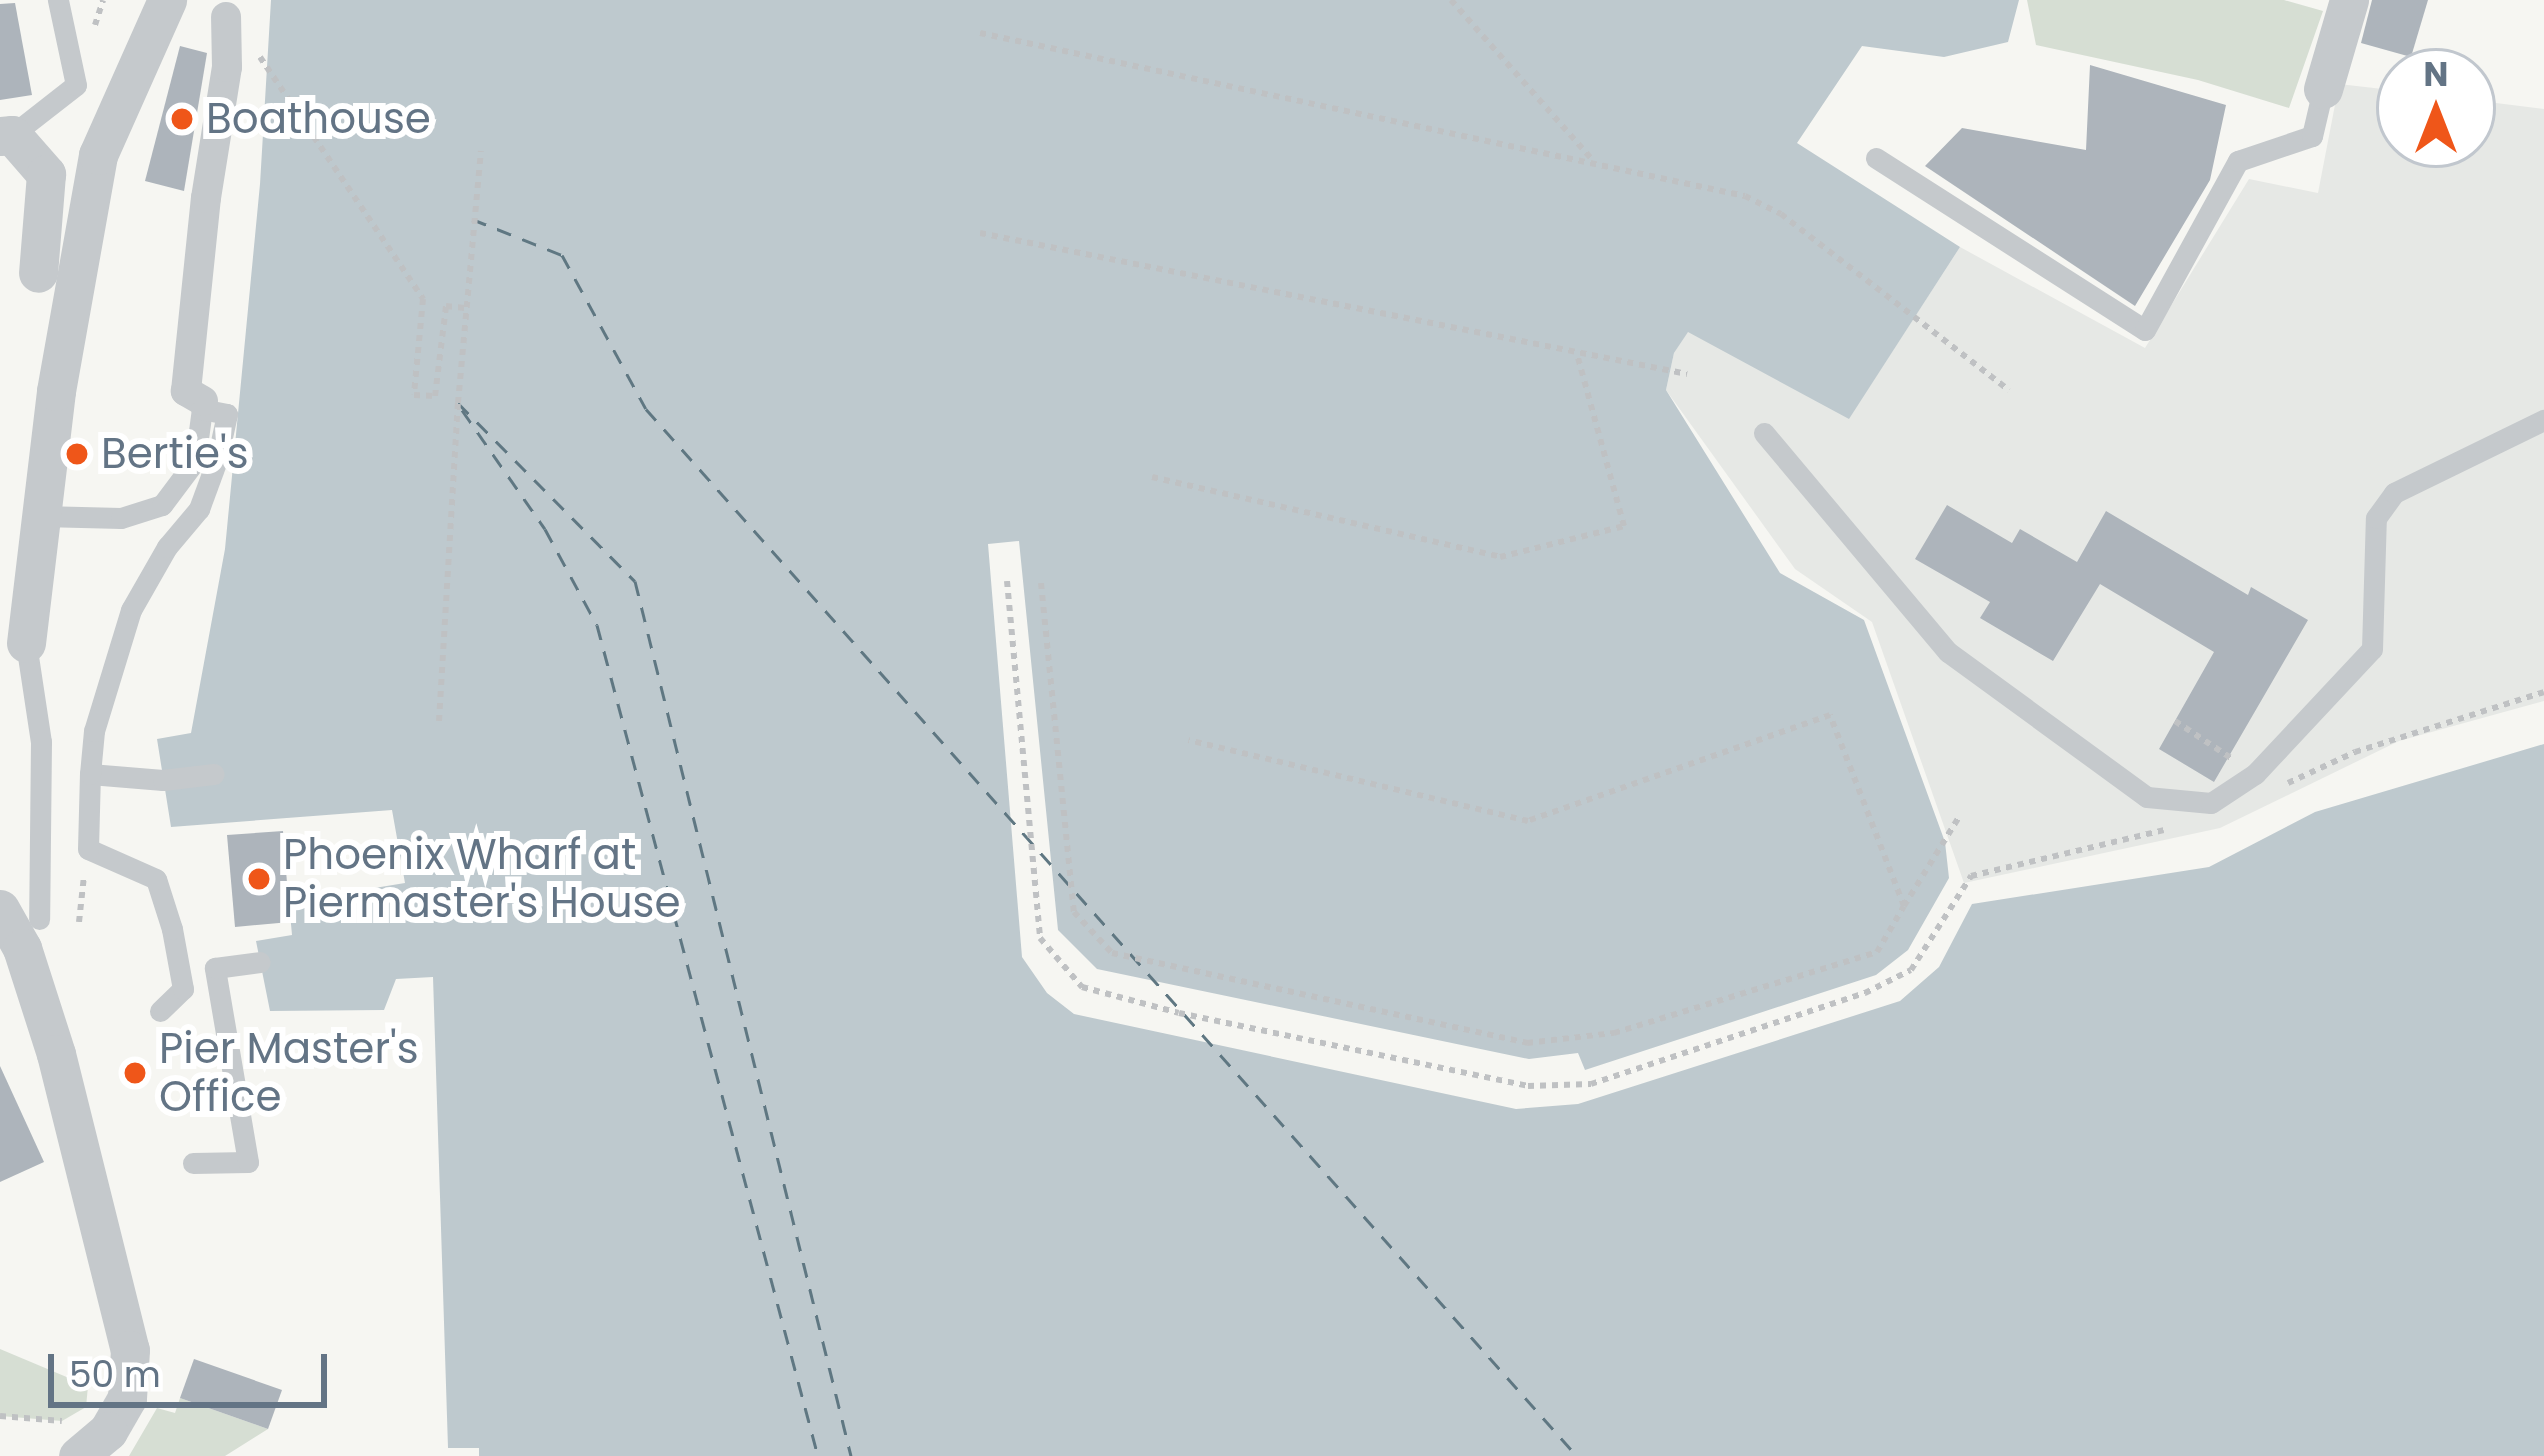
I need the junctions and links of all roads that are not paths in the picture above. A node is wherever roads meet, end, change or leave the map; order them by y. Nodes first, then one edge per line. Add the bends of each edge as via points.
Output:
1 (58, 0) edge
2 (167, 0) edge
3 (2349, 0) edge
4 (226, 17) dead end
5 (2323, 89) joint
6 (6, 135) edge
7 (1876, 158) dead end
8 (38, 273) dead end
9 (202, 405) junction
10 (2544, 420) edge
11 (1764, 433) dead end
12 (41, 516) junction
13 (26, 643) joint
14 (90, 774) junction
15 (214, 774) dead end
16 (0, 908) edge
17 (39, 919) dead end
18 (260, 962) dead end
19 (160, 1011) dead end
20 (193, 1163) dead end
21 (78, 1456) edge

1 - 6 lane via 76,85
2 - 12 street via 98,155
3 - 5 street
4 - 9 street via 227,67 186,391
5 - 7 lane via 2312,136 2238,161 2145,330
6 - 8 street via 46,174
9 - 12 lane via 195,461 162,505 122,518
9 - 14 lane via 227,414 218,460 199,509 130,610 94,731
10 - 11 lane via 2394,493 2376,518 2372,649 2255,774 2211,803 2147,796 1948,652
12 - 13 street
13 - 17 lane via 41,742
14 - 15 lane
14 - 19 lane via 88,849 156,879 183,989
16 - 21 street via 22,948 56,1054 130,1350 127,1398 108,1431
18 - 20 lane via 215,968 248,1162

